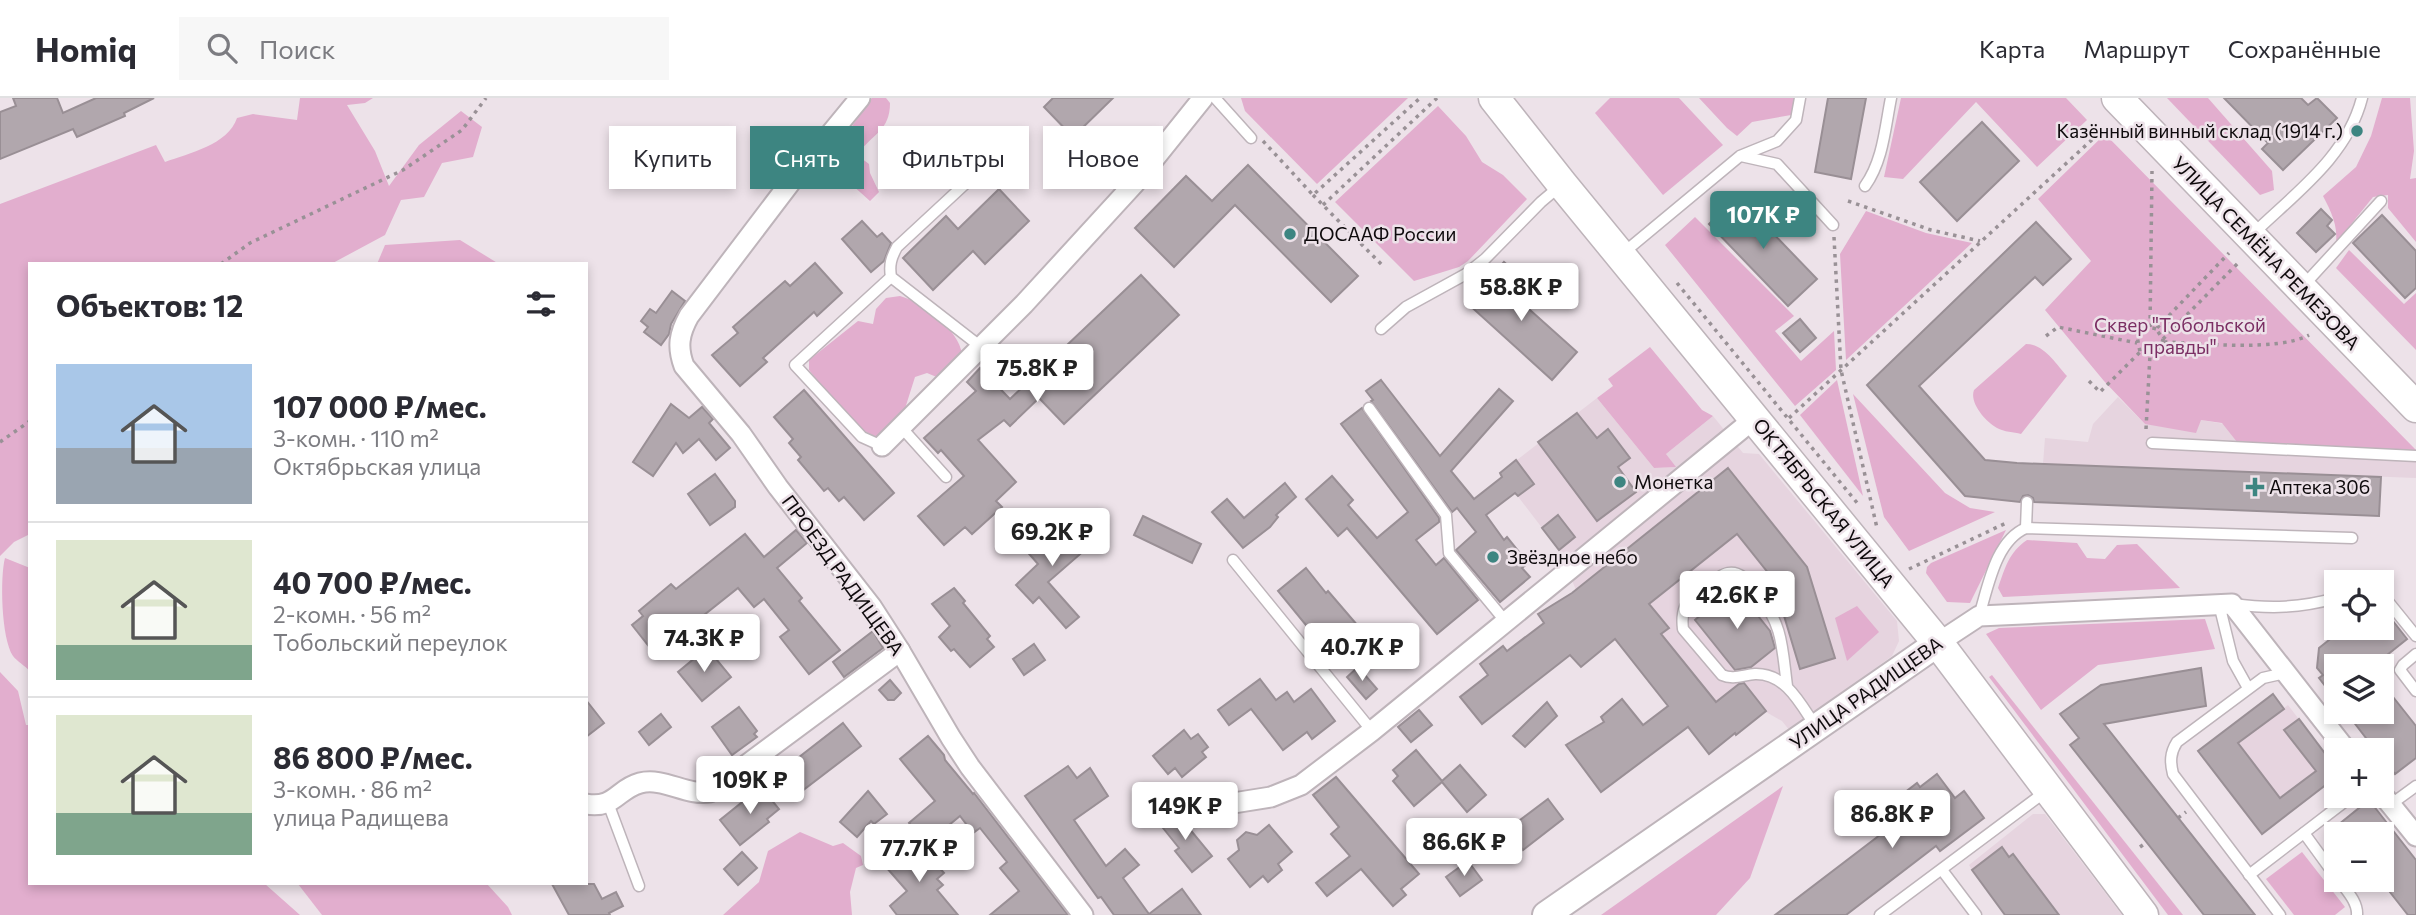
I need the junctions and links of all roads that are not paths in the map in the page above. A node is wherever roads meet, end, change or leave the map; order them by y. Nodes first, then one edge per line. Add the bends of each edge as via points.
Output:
1 (860, 98) edge
2 (1203, 98) edge
3 (1215, 98) edge
4 (1494, 98) edge
5 (1800, 98) edge
6 (1891, 98) edge
7 (2362, 98) edge
8 (2112, 111) edge
9 (1254, 136) road end
10 (1777, 141) junction
11 (1740, 156) junction
12 (1777, 164) junction
13 (1562, 184) junction
14 (1865, 186) dead end
15 (960, 189) edge
16 (2381, 201) dead end
17 (1833, 225) road end
18 (2239, 251) junction
19 (1621, 255) junction
20 (891, 277) junction
21 (2301, 289) junction
22 (1381, 329) dead end
23 (981, 347) junction
24 (2416, 407) edge
25 (1369, 408) dead end
26 (1755, 418) junction
27 (901, 427) junction
28 (2149, 440) road end
29 (882, 446) joint
30 (2416, 456) edge
31 (946, 477) dead end
32 (2027, 502) dead end
33 (2022, 530) junction
34 (2351, 538) dead end
35 (1233, 560) dead end
36 (2324, 601) edge
37 (2225, 604) junction
38 (2394, 609) edge
39 (1979, 616) junction
40 (1506, 622) junction
41 (2416, 636) edge
42 (1938, 643) junction
43 (900, 651) junction
44 (2416, 654) edge
45 (2285, 673) junction
46 (1787, 686) junction
47 (2248, 688) junction
48 (2416, 691) edge
49 (1816, 727) junction
50 (1372, 730) junction
51 (2337, 738) edge
52 (2416, 786) edge
53 (2048, 789) junction
54 (2394, 796) edge
55 (608, 803) junction
56 (588, 804) edge
57 (2338, 808) edge
58 (2393, 808) edge
59 (1192, 813) dead end
60 (2304, 834) junction
61 (2416, 836) edge
62 (2324, 861) edge
63 (1942, 870) junction
64 (2249, 875) junction
65 (639, 886) dead end
66 (2347, 892) edge
67 (1083, 915) edge
68 (1546, 915) edge
69 (1880, 915) edge
70 (1976, 915) edge
71 (2143, 915) edge
72 (2280, 915) edge
73 (2357, 915) edge

1 - 43 street, ПРОЕЗД РАДИЩЕВА via 688,316 679,353 684,366 741,434
2 - 23 street via 1134,184
3 - 9 lane
4 - 13 main road, ОКТЯБРЬСКАЯ УЛИЦА
5 - 10 lane via 1796,120
6 - 14 lane via 1879,158
7 - 18 lane via 2352,127 2334,155
8 - 18 main road, УЛИЦА СЕМЁНА РЕМЕЗОВА
10 - 11 lane
10 - 12 lane
11 - 12 lane
11 - 19 lane
12 - 17 lane
13 - 19 main road, ОКТЯБРЬСКАЯ УЛИЦА
13 - 22 lane via 1485,259 1406,307
15 - 20 lane via 897,247 891,257
16 - 21 lane
18 - 21 main road, УЛИЦА СЕМЁНА РЕМЕЗОВА
19 - 26 main road, ОКТЯБРЬСКАЯ УЛИЦА
20 - 23 lane
20 - 29 lane via 795,365 862,437
21 - 24 main road, УЛИЦА СЕМЁНА РЕМЕЗОВА
23 - 27 street
25 - 40 lane via 1447,514 1449,553
26 - 40 street
26 - 42 main road, ОКТЯБРЬСКАЯ УЛИЦА
27 - 29 street
27 - 31 lane
28 - 30 lane
32 - 33 lane
33 - 34 lane
33 - 39 lane via 1998,558
35 - 50 lane
36 - 37 lane via 2272,609
37 - 39 street
37 - 45 street
37 - 47 lane via 2233,661
38 - 41 lane
39 - 42 street, УЛИЦА РАДИЩЕВА
40 - 50 street
42 - 49 main road, УЛИЦА РАДИЩЕВА
42 - 53 main road, ОКТЯБРЬСКАЯ УЛИЦА
43 - 55 street via 710,792 690,793 650,782 633,786
43 - 67 street, ПРОЕЗД РАДИЩЕВА via 970,767
44 - 48 lane via 2400,670
45 - 47 lane via 2263,678
45 - 51 street
46 - 46 lane via 1763,674 1722,675 1683,629 1687,603 1728,573 1744,578 1776,620
46 - 49 lane
47 - 64 lane via 2177,742 2170,762 2173,774
49 - 68 main road, УЛИЦА РАДИЩЕВА
50 - 59 street via 1288,792
52 - 54 lane
53 - 63 lane
53 - 71 main road, ОКТЯБРЬСКАЯ УЛИЦА
55 - 56 street
55 - 65 lane
57 - 60 lane
58 - 61 street
60 - 62 lane
60 - 64 lane
63 - 69 lane
63 - 70 lane
64 - 72 lane
66 - 73 lane

